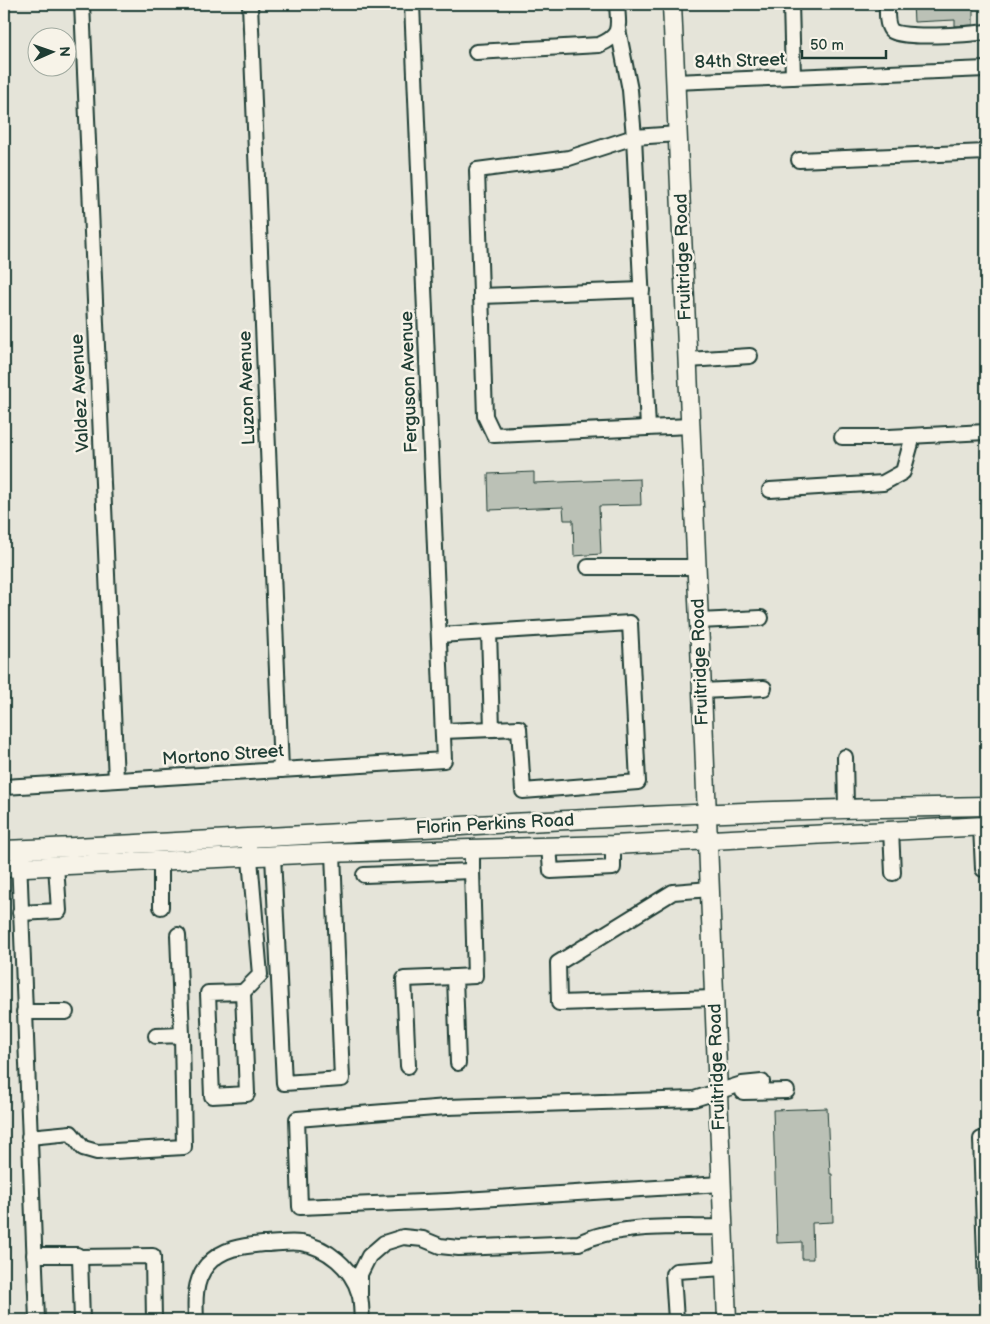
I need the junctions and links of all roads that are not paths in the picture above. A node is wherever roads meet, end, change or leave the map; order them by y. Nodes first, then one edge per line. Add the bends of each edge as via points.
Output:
1 (82, 4) edge
2 (250, 4) edge
3 (412, 4) edge
4 (617, 4) edge
5 (672, 4) edge
6 (791, 4) edge
7 (887, 4) edge
8 (618, 29) junction
9 (986, 32) edge
10 (476, 52) dead end
11 (986, 69) edge
12 (793, 77) junction
13 (675, 82) junction
14 (678, 134) junction
15 (634, 137) junction
16 (986, 152) edge
17 (799, 160) dead end
18 (642, 290) junction
19 (481, 296) junction
20 (750, 356) dead end
21 (688, 360) junction
22 (690, 426) junction
23 (648, 428) junction
24 (986, 432) edge
25 (913, 436) junction
26 (842, 437) dead end
27 (770, 490) dead end
28 (588, 567) dead end
29 (696, 567) junction
30 (761, 618) dead end
31 (699, 621) junction
32 (489, 632) junction
33 (439, 635) junction
34 (764, 688) dead end
35 (702, 691) junction
36 (492, 729) junction
37 (443, 731) junction
38 (845, 756) dead end
39 (444, 760) joint
40 (281, 770) junction
41 (116, 780) junction
42 (4, 787) edge
43 (986, 806) edge
44 (926, 807) junction
45 (846, 808) junction
46 (707, 814) junction
47 (984, 826) edge
48 (892, 830) junction
49 (248, 838) junction
50 (708, 841) junction
51 (613, 846) junction
52 (549, 847) junction
53 (472, 849) junction
54 (11, 850) edge
55 (333, 853) junction
56 (273, 856) junction
57 (250, 857) junction
58 (161, 861) junction
59 (56, 865) junction
60 (12, 868) edge
61 (983, 870) dead end
62 (472, 871) junction
63 (893, 873) dead end
64 (364, 875) dead end
65 (710, 890) junction
66 (160, 907) dead end
67 (20, 913) junction
68 (178, 935) dead end
69 (454, 977) junction
70 (243, 992) junction
71 (714, 998) junction
72 (24, 1012) junction
73 (66, 1012) dead end
74 (182, 1035) junction
75 (156, 1036) dead end
76 (458, 1063) dead end
77 (408, 1066) dead end
78 (762, 1082) dead end
79 (787, 1091) dead end
80 (718, 1092) junction
81 (29, 1137) junction
82 (986, 1138) edge
83 (722, 1184) junction
84 (723, 1227) junction
85 (34, 1256) junction
86 (80, 1257) junction
87 (725, 1268) junction
88 (986, 1287) edge
89 (360, 1294) junction
90 (37, 1320) edge
91 (82, 1320) edge
92 (154, 1320) edge
93 (196, 1320) edge
94 (362, 1320) edge
95 (676, 1320) edge
96 (727, 1320) edge

1 - 41 street, Valdez Avenue
2 - 40 street, Luzon Avenue
3 - 33 street, Ferguson Avenue
4 - 8 street
5 - 13 main road, Fruitridge Road
6 - 12 street
7 - 9 street via 888,24 897,34
8 - 10 street via 611,40 599,45
8 - 15 street via 630,90
11 - 12 street, 84th Street
12 - 13 street, 84th Street
13 - 14 main road, Fruitridge Road
14 - 15 street
14 - 21 main road, Fruitridge Road
15 - 18 street
15 - 19 street via 569,158 477,170
16 - 17 street
18 - 19 street
18 - 23 street
19 - 23 street via 485,416 494,435
20 - 21 street
21 - 22 main road, Fruitridge Road
22 - 23 street
22 - 29 main road, Fruitridge Road
24 - 25 street
25 - 26 street
25 - 27 street via 903,472 883,483
28 - 29 street
29 - 31 main road, Fruitridge Road
30 - 31 street
31 - 35 main road, Fruitridge Road
32 - 33 street
32 - 36 street
32 - 36 street via 630,624 638,782 523,791 519,728
33 - 37 street, Ferguson Avenue
34 - 35 street
35 - 46 main road, Fruitridge Road
36 - 37 street
37 - 39 street, Ferguson Avenue
38 - 45 street
39 - 40 street, Mortono Street
40 - 41 street, Mortono Street
41 - 42 street, Mortono Street
43 - 44 main road, Florin Perkins Road
44 - 45 main road, Florin Perkins Road
44 - 48 main road via 919,820
45 - 46 main road, Florin Perkins Road
46 - 49 main road, Florin Perkins Road
46 - 50 main road, Fruitridge Road
47 - 48 main road, Florin Perkins Road
47 - 61 street
48 - 50 main road, Florin Perkins Road
48 - 63 street
49 - 54 main road, Florin Perkins Road
49 - 57 street
50 - 51 main road, Florin Perkins Road
50 - 65 main road, Fruitridge Road
51 - 52 main road, Florin Perkins Road
51 - 52 street via 613,868 551,871
52 - 53 main road, Florin Perkins Road
53 - 55 main road, Florin Perkins Road
53 - 62 street
54 - 60 street
55 - 56 main road, Florin Perkins Road
55 - 56 street via 342,1079 284,1083
56 - 57 main road, Florin Perkins Road
57 - 58 main road, Florin Perkins Road
57 - 70 street via 260,975
58 - 59 main road, Florin Perkins Road
58 - 66 street
59 - 60 main road, Florin Perkins Road
59 - 67 street via 60,911
60 - 67 street
62 - 64 street
62 - 69 street via 476,976
65 - 71 main road, Fruitridge Road
65 - 71 street via 673,892 558,963 559,1003
67 - 72 street
68 - 74 street
69 - 76 street
69 - 77 street via 404,979
70 - 70 street via 208,993 212,1096 248,1094
71 - 80 main road, Fruitridge Road
72 - 73 street
72 - 81 street
74 - 75 street
74 - 81 street via 184,1147 97,1152 83,1148 71,1133
78 - 80 street
79 - 80 street
80 - 83 main road, Fruitridge Road
80 - 83 street via 694,1099 447,1107 297,1119 300,1207
81 - 85 street
82 - 88 street via 981,1139
83 - 84 main road, Fruitridge Road
84 - 87 main road, Fruitridge Road
84 - 89 street via 639,1229 594,1236 579,1243 459,1248 403,1237 384,1243 369,1256 360,1274
85 - 86 street
85 - 90 street
86 - 91 street
86 - 92 street via 153,1256
87 - 95 street via 676,1270 673,1274
87 - 96 main road, Fruitridge Road
89 - 93 street via 347,1270 327,1252 301,1243 240,1246 222,1252 207,1265 198,1283
89 - 94 street

